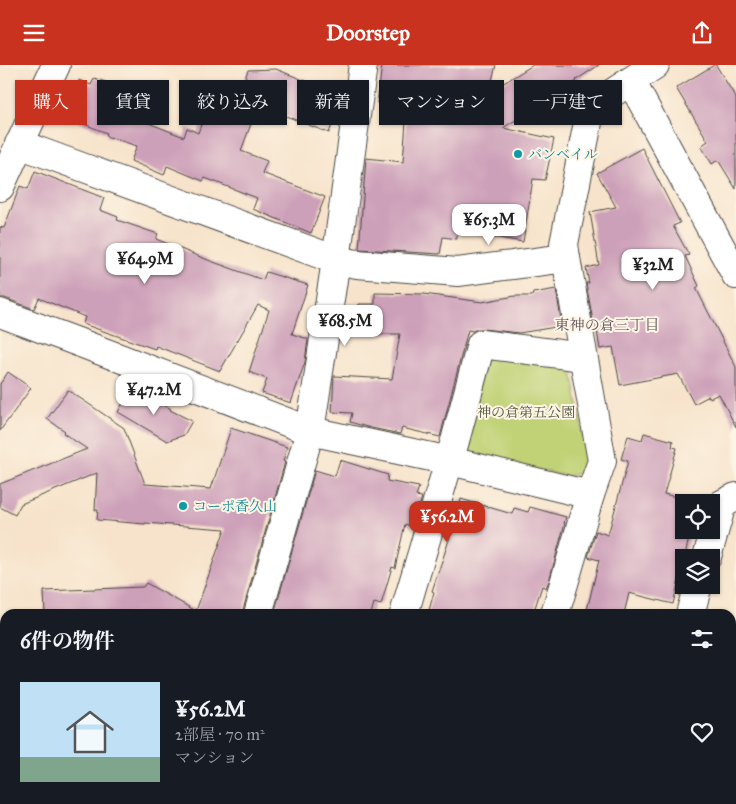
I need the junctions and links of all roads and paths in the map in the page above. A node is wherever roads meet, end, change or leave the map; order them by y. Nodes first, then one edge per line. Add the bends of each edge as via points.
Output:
1 (56, 65) edge
2 (363, 65) edge
3 (655, 65) edge
4 (631, 81) junction
5 (19, 144) junction
6 (0, 187) edge
7 (566, 257) junction
8 (336, 260) junction
9 (736, 275) edge
10 (0, 313) edge
11 (583, 357) junction
12 (310, 431) junction
13 (450, 461) junction
14 (590, 495) junction
15 (736, 497) edge
16 (708, 549) edge
17 (696, 594) edge
18 (259, 609) edge
19 (406, 609) edge
20 (556, 609) edge
21 (691, 609) edge

1 - 5 street
2 - 8 street
3 - 4 street
4 - 7 street via 592,107 564,245
4 - 9 street
5 - 6 street
5 - 8 street
7 - 8 street via 458,272
7 - 11 street
8 - 12 street
10 - 12 street
11 - 13 street via 481,344
11 - 14 street via 602,461
12 - 13 street
12 - 18 street
13 - 14 street
13 - 19 street
14 - 20 street
15 - 16 street via 722,504
17 - 21 street

